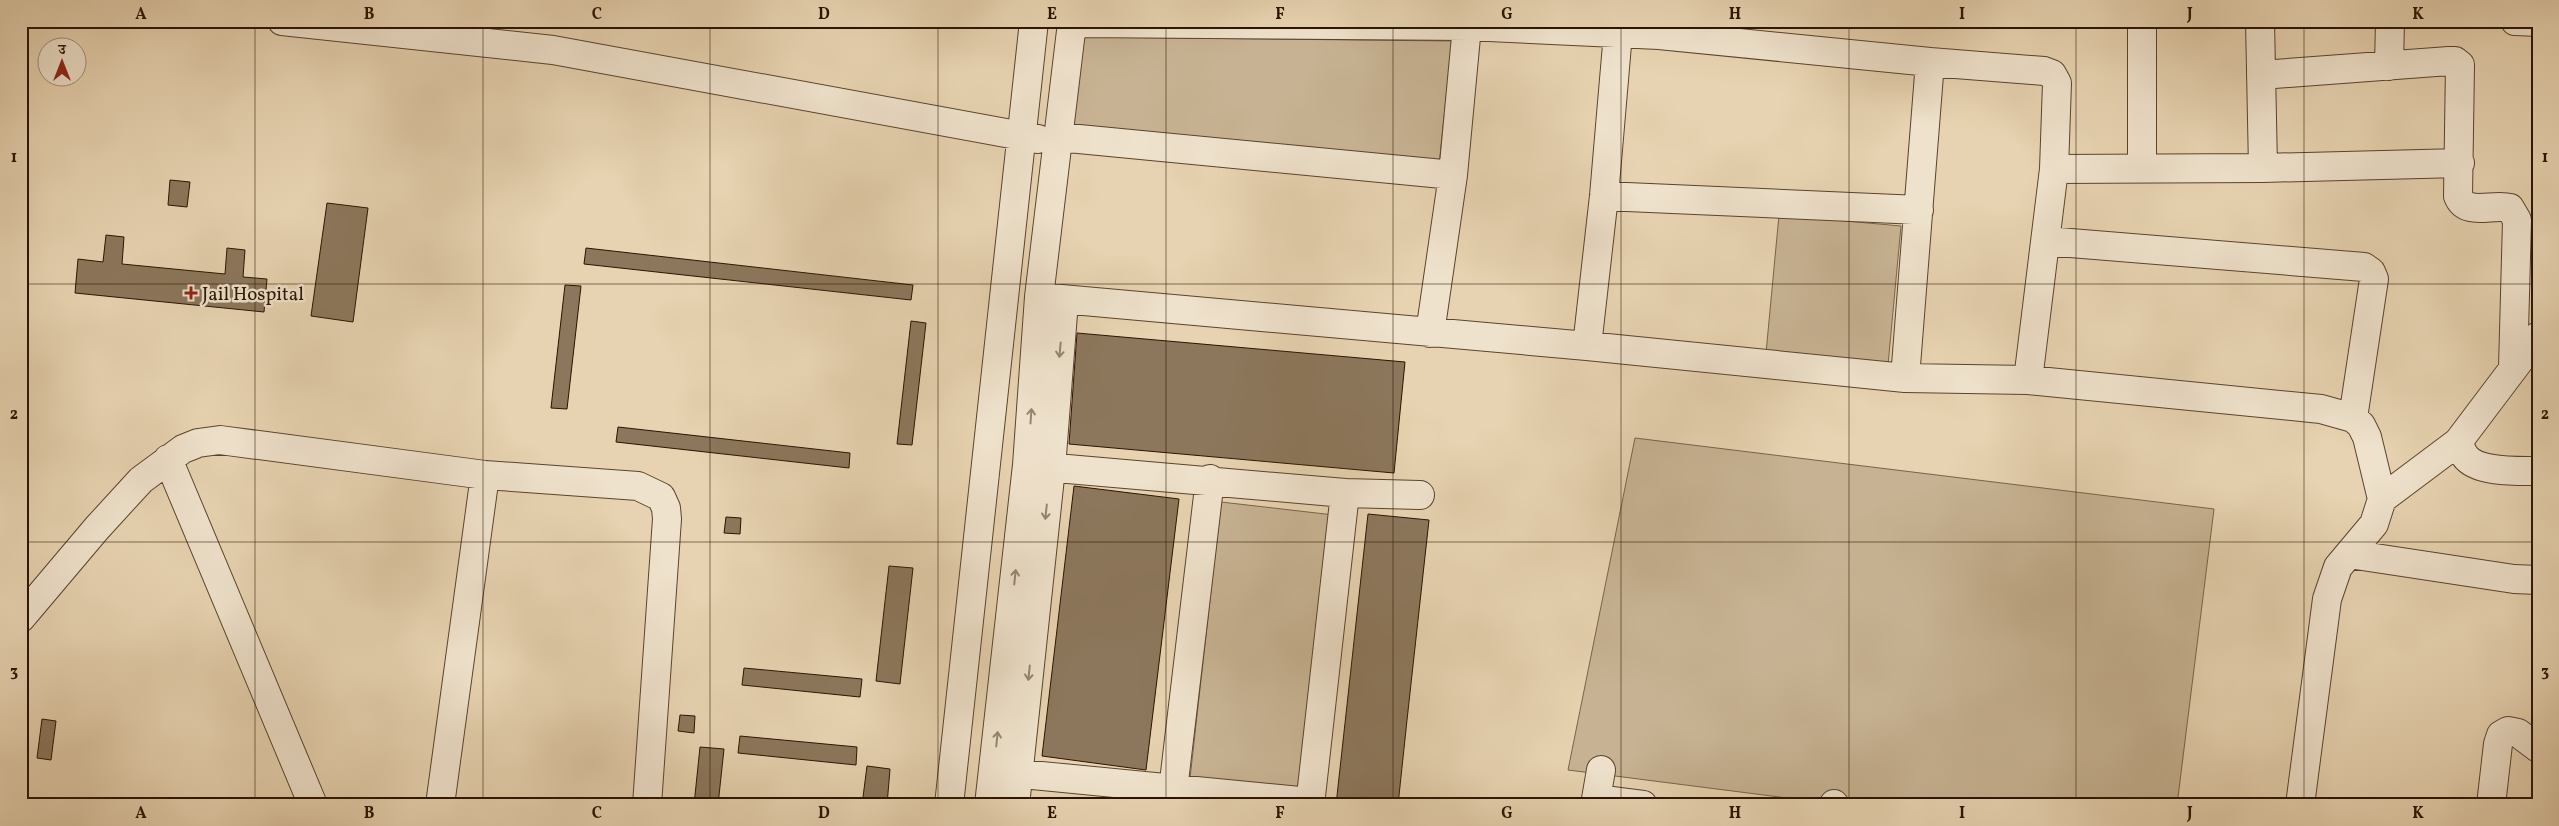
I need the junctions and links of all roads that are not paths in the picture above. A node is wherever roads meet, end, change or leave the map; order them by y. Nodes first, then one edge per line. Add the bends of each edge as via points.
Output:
1 (282, 21) edge
2 (1034, 21) edge
3 (2142, 21) edge
4 (2260, 21) edge
5 (2390, 21) edge
6 (2515, 21) edge
7 (2538, 22) edge
8 (1467, 26) junction
9 (1618, 33) junction
10 (1930, 62) junction
11 (2389, 66) junction
12 (2261, 75) junction
13 (1022, 136) junction
14 (1058, 140) junction
15 (2460, 163) junction
16 (2142, 168) junction
17 (2263, 168) junction
18 (2054, 169) junction
19 (1453, 175) junction
20 (1604, 196) junction
21 (1919, 210) junction
22 (2046, 241) junction
23 (1052, 299) junction
24 (1430, 333) junction
25 (2538, 336) edge
26 (1587, 346) junction
27 (2513, 368) junction
28 (1906, 378) junction
29 (2028, 380) junction
30 (2353, 418) junction
31 (2458, 442) junction
32 (168, 459) junction
33 (1039, 467) junction
34 (2538, 471) edge
35 (484, 475) junction
36 (1210, 480) junction
37 (1345, 493) junction
38 (1420, 495) dead end
39 (2382, 499) junction
40 (2349, 554) junction
41 (2526, 580) edge
42 (2538, 596) edge
43 (21, 618) edge
44 (2538, 748) edge
45 (1601, 770) dead end
46 (1006, 772) junction
47 (1173, 790) junction
48 (1596, 802) edge
49 (1310, 804) edge
50 (313, 805) edge
51 (440, 805) edge
52 (646, 805) edge
53 (949, 805) edge
54 (989, 805) edge
55 (1015, 805) edge
56 (1643, 805) edge
57 (2300, 805) edge
58 (2491, 805) edge

1 - 13 street via 553,50
2 - 13 street
3 - 16 street
4 - 12 street
5 - 11 street
6 - 7 street
8 - 9 street
8 - 14 street via 1080,23 1071,31
8 - 19 street
9 - 10 street
9 - 20 street
10 - 18 street via 2052,74 2059,92
10 - 21 street
11 - 12 street
11 - 15 street via 2449,62 2460,65
12 - 17 street
13 - 14 street
13 - 53 street
14 - 19 street
14 - 23 street
15 - 17 street
15 - 27 street via 2458,196 2463,206 2470,209 2500,205 2510,208 2517,220
16 - 17 street
16 - 18 street
18 - 22 street
19 - 24 street
20 - 21 street
20 - 26 street
21 - 28 street
22 - 29 street
22 - 30 street via 2364,267 2374,280
23 - 24 street
23 - 33 street
24 - 26 street
25 - 27 street
26 - 28 street
27 - 31 street
28 - 29 street
29 - 30 street via 2321,409
30 - 39 street via 2367,437
31 - 34 street via 2466,458 2480,466
31 - 39 street
32 - 35 street via 198,442 220,440
32 - 43 street via 141,480
32 - 50 street
33 - 36 street
33 - 46 street
35 - 51 street
35 - 52 street via 638,486 661,496 667,519
36 - 37 street
36 - 47 street
37 - 38 street
37 - 49 street
39 - 40 street via 2374,524
40 - 41 street
40 - 57 street via 2338,567 2327,598
41 - 42 street
44 - 58 street via 2518,734 2508,731 2502,735 2498,744
45 - 48 street
46 - 47 street
46 - 54 street
46 - 55 street
47 - 49 street
48 - 56 street

